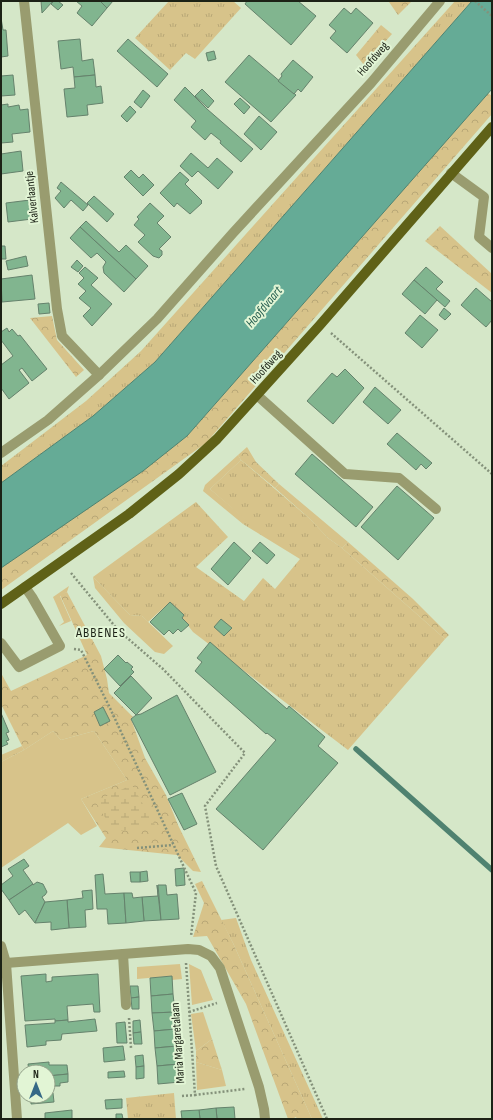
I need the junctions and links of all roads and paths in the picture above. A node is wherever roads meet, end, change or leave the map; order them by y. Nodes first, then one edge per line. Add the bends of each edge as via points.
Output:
1 (24, 1) edge
2 (440, 1) edge
3 (475, 1) edge
4 (492, 16) edge
5 (492, 127) edge
6 (451, 173) junction
7 (492, 248) edge
8 (320, 325) junction
9 (99, 376) junction
10 (258, 396) junction
11 (1, 453) edge
12 (492, 474) edge
13 (436, 509) dead end
14 (64, 560) junction
15 (25, 587) junction
16 (1, 604) edge
17 (1, 643) edge
18 (60, 646) junction
19 (173, 845) junction
20 (137, 848) dead end
21 (1, 946) edge
22 (188, 949) junction
23 (123, 954) junction
24 (6, 963) junction
25 (219, 1003) dead end
26 (126, 1005) joint
27 (188, 1012) junction
28 (131, 1048) dead end
29 (259, 1087) junction
30 (195, 1095) junction
31 (182, 1096) dead end
32 (17, 1119) edge
33 (265, 1119) edge
34 (327, 1119) edge

1 - 9 street, Kalverlaantje via 59,322 62,336
2 - 9 street, Hoofdweg via 371,83 157,319
3 - 4 path
5 - 6 main road, Hoofdweg
6 - 7 street via 484,197 480,237
6 - 8 main road, Hoofdweg
8 - 10 main road, Hoofdweg
8 - 12 path
9 - 11 street, Hoofdweg via 48,420
10 - 13 street via 345,474 399,478
10 - 14 main road, Hoofdweg via 179,474 129,514
14 - 15 main road, Hoofdweg
14 - 34 path via 69,571 118,630 163,669 245,753 205,806 216,866
15 - 16 main road, Hoofdweg
15 - 18 street
17 - 18 street via 19,666
18 - 19 path, Maria Margaretalaan via 81,650
19 - 20 path
19 - 22 path, Maria Margaretalaan via 196,893
21 - 24 street
22 - 23 street
22 - 27 path, Maria Margaretalaan
22 - 29 street via 199,950 211,956 220,968
23 - 24 street
23 - 26 street
24 - 32 street
25 - 27 path
26 - 28 path
27 - 30 path, Maria Margaretalaan
29 - 30 path, Maria Margaretalaan
29 - 33 street
30 - 31 path

